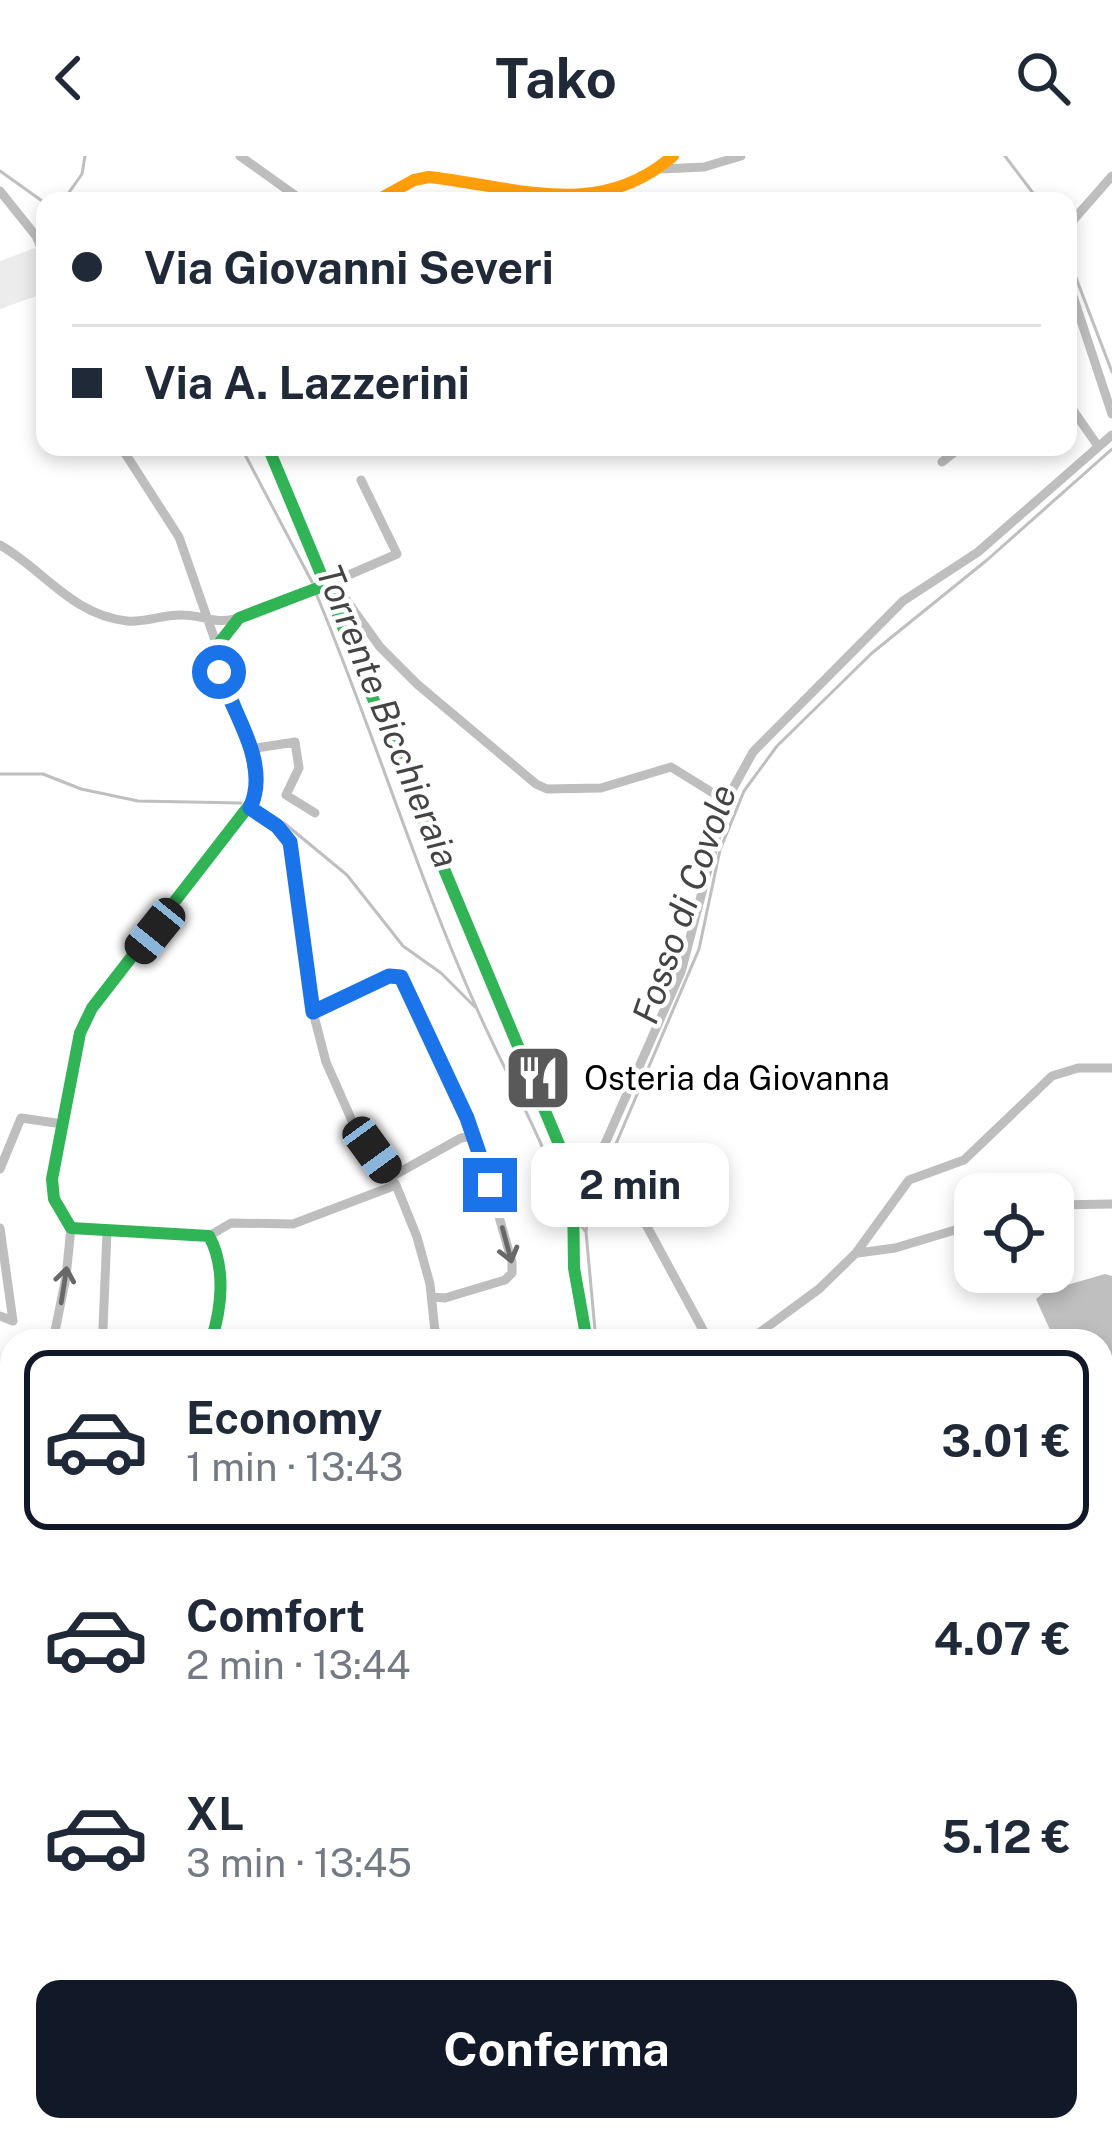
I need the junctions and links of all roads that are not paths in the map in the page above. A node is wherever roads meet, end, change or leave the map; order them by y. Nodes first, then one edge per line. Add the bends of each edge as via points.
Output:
1 (240, 156) edge
2 (673, 156) edge
3 (741, 156) edge
4 (662, 169) junction
5 (1112, 176) edge
6 (0, 191) edge
7 (290, 192) edge
8 (392, 192) edge
9 (549, 192) edge
10 (611, 192) edge
11 (1077, 216) edge
12 (36, 238) edge
13 (1077, 308) edge
14 (1112, 414) edge
15 (1077, 416) edge
16 (1112, 434) edge
17 (1098, 446) junction
18 (127, 456) edge
19 (271, 456) edge
20 (950, 456) edge
21 (942, 462) dead end
22 (361, 480) dead end
23 (0, 544) edge
24 (319, 587) junction
25 (239, 618) junction
26 (209, 622) junction
27 (217, 646) junction
28 (250, 749) junction
29 (726, 801) junction
30 (250, 808) junction
31 (315, 813) dead end
32 (313, 1012) junction
33 (1112, 1068) edge
34 (63, 1124) junction
35 (472, 1136) junction
36 (0, 1168) edge
37 (594, 1175) junction
38 (394, 1181) junction
39 (573, 1203) junction
40 (1112, 1204) edge
41 (1074, 1205) edge
42 (0, 1228) edge
43 (71, 1228) junction
44 (954, 1230) edge
45 (106, 1232) junction
46 (208, 1236) junction
47 (856, 1253) junction
48 (432, 1298) junction
49 (0, 1316) edge
50 (103, 1328) dead end
51 (55, 1329) edge
52 (214, 1329) edge
53 (435, 1329) edge
54 (585, 1329) edge
55 (703, 1329) edge
56 (764, 1329) edge

1 - 7 street
2 - 4 main road
3 - 4 street
4 - 10 main road
5 - 11 street
6 - 12 street
8 - 9 main road via 429,177
13 - 14 street
15 - 17 street
16 - 17 street
17 - 29 street via 978,552 864,637 754,752
18 - 26 street via 179,537
19 - 24 main road
20 - 21 street
22 - 24 street via 397,554
23 - 26 street via 82,608 126,621 190,614
24 - 25 main road
24 - 29 street via 344,597 417,684 536,784 601,788 671,767
24 - 39 main road via 537,1089 568,1166
25 - 26 street
25 - 27 main road
26 - 27 street
27 - 28 main road via 219,672
28 - 30 main road via 257,786
28 - 31 street via 295,742 299,768 286,795
29 - 37 street via 681,972
30 - 32 street via 290,842
30 - 34 main road via 92,1008
32 - 35 street via 401,977
32 - 38 street via 339,1095
33 - 47 street via 1052,1076 964,1160 909,1180
34 - 36 street via 21,1118
34 - 43 main road via 52,1191
35 - 38 street
35 -> 48 street via 512,1273
37 - 39 street
37 - 55 street via 637,1208
38 - 46 street via 293,1224 231,1223
38 - 48 street
39 - 54 main road
40 - 41 street
42 - 49 street via 13,1321
43 - 45 main road
51 -> 43 street
44 - 47 street
45 - 46 main road
45 - 50 street
46 - 52 main road via 218,1256
47 - 56 street
48 - 53 street

